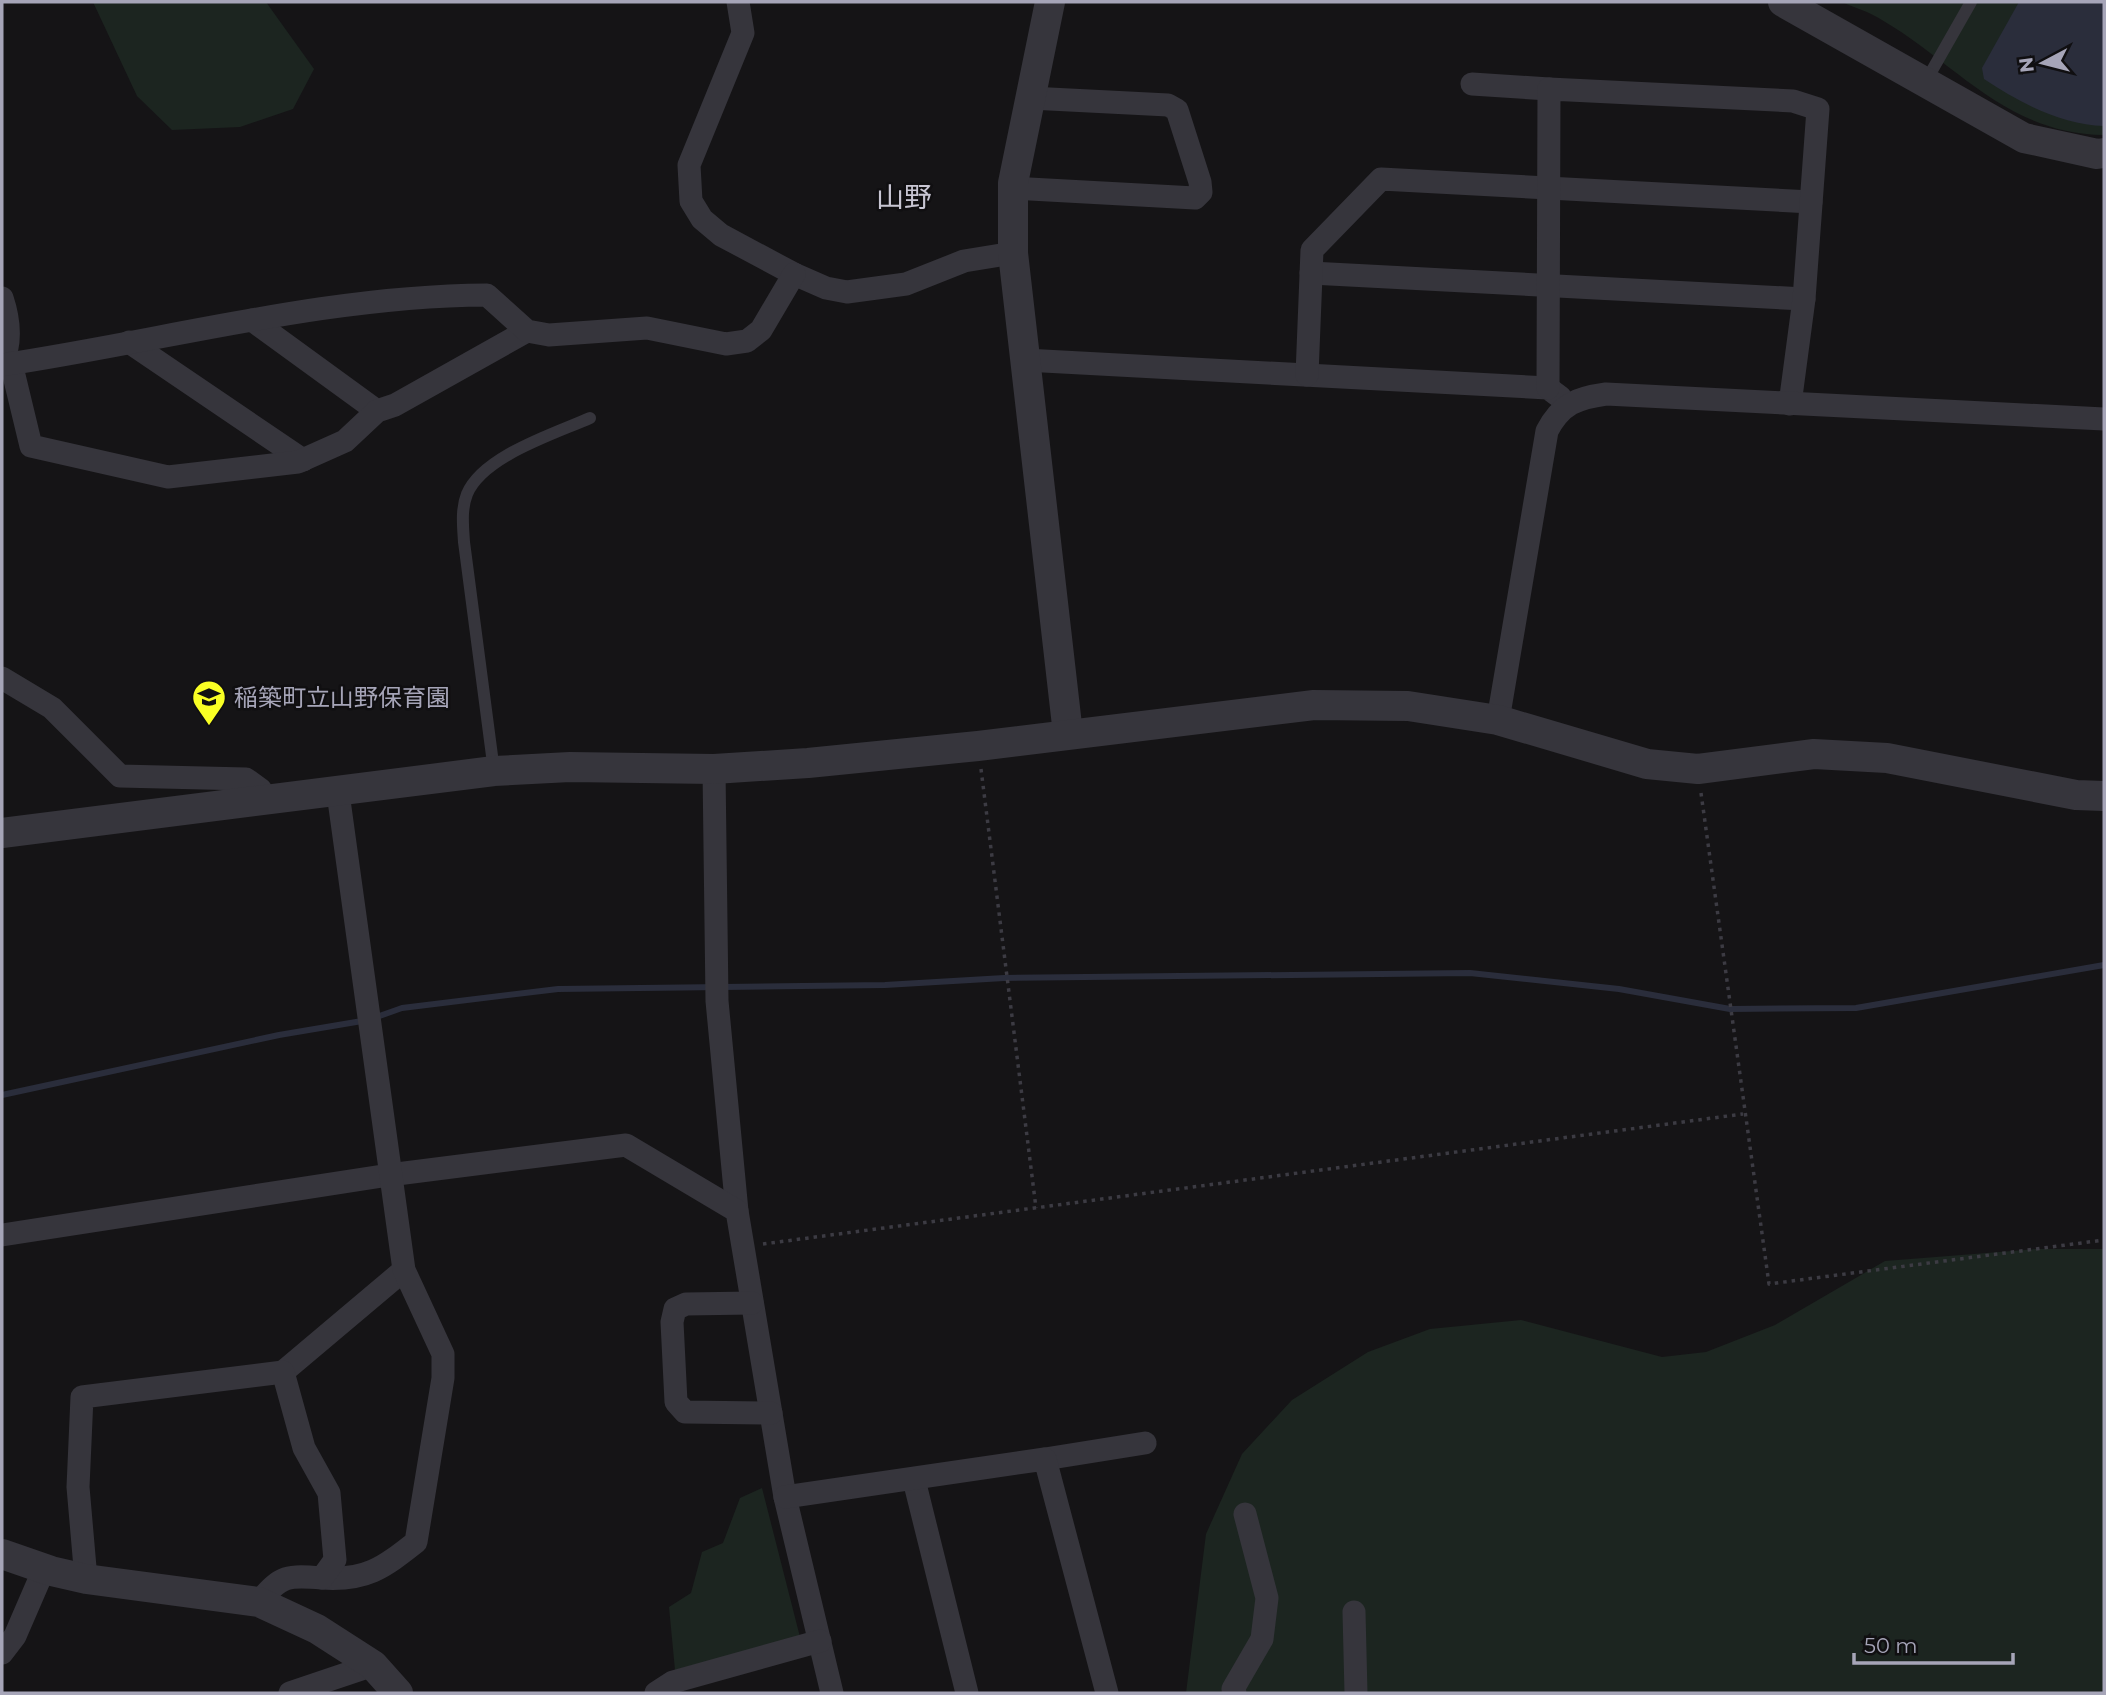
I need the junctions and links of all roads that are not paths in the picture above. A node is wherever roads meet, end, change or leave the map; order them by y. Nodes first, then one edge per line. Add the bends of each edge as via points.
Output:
1 (737, 2) edge
2 (1050, 2) edge
3 (1783, 2) edge
4 (1971, 2) edge
5 (1926, 82) junction
6 (1472, 84) dead end
7 (1549, 89) junction
8 (1030, 98) junction
9 (2104, 153) edge
10 (1547, 187) junction
11 (1013, 188) junction
12 (1811, 202) junction
13 (1013, 253) junction
14 (1311, 273) junction
15 (794, 274) junction
16 (1548, 284) junction
17 (2, 298) edge
18 (1804, 299) junction
19 (252, 320) junction
20 (527, 331) junction
21 (129, 342) junction
22 (1025, 360) junction
23 (5, 364) edge
24 (1307, 375) junction
25 (1548, 388) junction
26 (1569, 403) junction
27 (1790, 404) junction
28 (377, 411) junction
29 (590, 418) dead end
30 (2104, 419) edge
31 (303, 460) junction
32 (2, 678) edge
33 (1499, 720) junction
34 (1068, 734) junction
35 (714, 769) junction
36 (494, 771) junction
37 (338, 793) junction
38 (2104, 796) edge
39 (268, 801) junction
40 (2, 833) edge
41 (389, 1175) junction
42 (737, 1211) junction
43 (2, 1235) edge
44 (404, 1270) junction
45 (752, 1303) junction
46 (283, 1372) junction
47 (771, 1413) junction
48 (1145, 1443) dead end
49 (1045, 1459) junction
50 (914, 1480) junction
51 (785, 1497) junction
52 (1245, 1514) dead end
53 (2, 1554) edge
54 (44, 1569) junction
55 (322, 1578) junction
56 (86, 1579) junction
57 (259, 1602) junction
58 (1354, 1612) dead end
59 (820, 1641) junction
60 (2, 1653) edge
61 (373, 1665) junction
62 (290, 1693) edge
63 (398, 1693) edge
64 (656, 1693) edge
65 (832, 1693) edge
66 (967, 1693) edge
67 (1107, 1693) edge
68 (1235, 1693) edge
69 (1356, 1693) edge

1 - 15 street via 743,33 689,165 691,201 720,235
2 - 8 street
3 - 5 street
4 - 5 lane
5 - 9 street via 2024,138
6 - 7 street
7 - 10 street
7 - 12 street via 1793,101 1818,109
8 - 11 street
8 - 11 street via 1168,105 1177,110 1201,192 1195,198
10 - 12 street
10 - 14 street via 1381,179 1312,250
10 - 16 street
11 - 13 street
12 - 18 street
13 - 15 street via 964,261 882,289 837,290
13 - 22 street
14 - 16 street
14 - 24 street
15 - 20 street via 761,330 747,341 726,344 647,328 549,335
16 - 18 street
16 - 25 street
17 - 23 street via 7,313
18 - 27 street
19 - 20 street via 311,310 487,295
19 - 21 street
19 - 28 street
20 - 28 street
21 - 23 street
21 - 31 street
22 - 24 street
22 - 34 street
23 - 31 street via 31,446 168,477
24 - 25 street
25 - 26 street
26 - 27 street via 1606,394
26 - 33 street via 1547,431
27 - 30 street
28 - 31 street via 345,441
29 - 36 lane via 484,469 467,493 462,515 464,542
32 - 39 street via 52,708 120,776 246,779
33 - 34 street via 1408,706 1314,705
33 - 38 street via 1647,764 1698,769 1814,754 1887,758 2076,795
34 - 35 street
35 - 36 street
35 - 42 street via 717,1001
36 - 37 street
37 - 39 street
37 - 41 street
39 - 40 street
41 - 42 street via 626,1145
41 - 43 street
41 - 44 street
42 - 45 street
44 - 46 street
44 - 55 street via 443,1354 416,1542 382,1568 349,1580
45 - 47 street
45 - 47 street via 686,1304 675,1309 671,1322 676,1402 685,1412
46 - 55 street via 304,1448 328,1493 335,1560
46 - 56 street via 82,1397 78,1487
47 - 51 street
48 - 49 street
49 - 50 street
49 - 67 street
50 - 51 street
50 - 66 street
51 - 59 street
52 - 68 street via 1267,1598 1262,1639 1233,1689
53 - 54 street
54 - 56 street
54 - 60 street via 15,1636
55 - 57 street via 293,1576 276,1582
56 - 57 street
57 - 61 street via 317,1629
58 - 69 street
59 - 64 street via 673,1682
59 - 65 street
61 - 62 street
61 - 63 street

